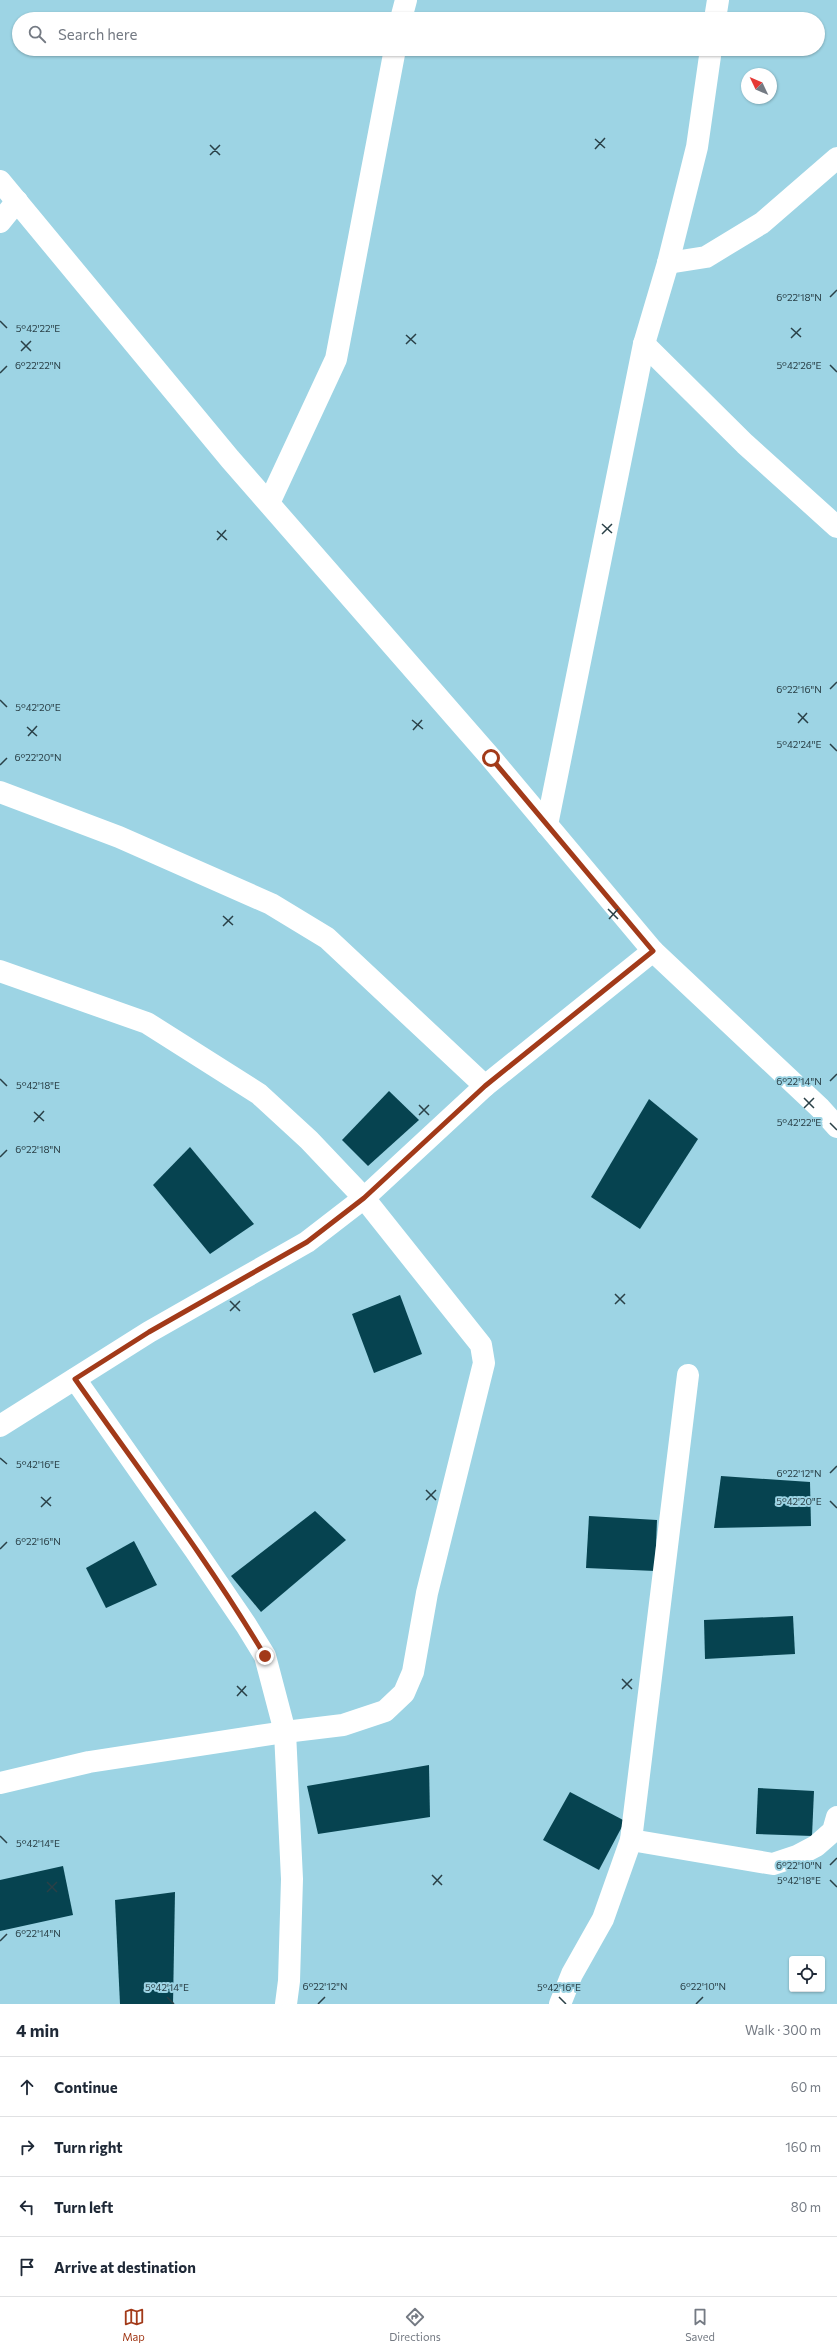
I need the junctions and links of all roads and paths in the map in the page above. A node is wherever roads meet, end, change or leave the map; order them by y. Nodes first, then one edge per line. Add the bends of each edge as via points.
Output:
1 (406, 0) edge
2 (718, 0) edge
3 (403, 12) edge
4 (716, 12) edge
5 (394, 56) edge
6 (710, 56) edge
7 (837, 158) edge
8 (0, 181) edge
9 (17, 201) junction
10 (0, 222) edge
11 (668, 263) junction
12 (644, 344) junction
13 (269, 503) junction
14 (837, 527) edge
15 (0, 792) edge
16 (547, 825) junction
17 (653, 951) junction
18 (0, 971) edge
19 (485, 1086) junction
20 (837, 1127) edge
21 (364, 1198) junction
22 (688, 1375) dead end
23 (75, 1379) junction
24 (0, 1426) edge
25 (285, 1732) junction
26 (0, 1783) edge
27 (837, 1817) edge
28 (631, 1840) junction
29 (286, 2004) edge
30 (560, 2004) edge

1 - 3 street
2 - 4 street
5 - 13 street via 336,360
6 - 11 street via 696,147
7 - 11 street via 762,223 706,257
8 - 9 street
9 - 10 street
9 - 13 street
11 - 12 street
12 - 14 street via 745,444
12 - 16 street
13 - 16 street
15 - 19 street via 119,837 277,907 327,938
16 - 17 street
17 - 19 street
17 - 20 street
18 - 21 street via 146,1023 259,1094 309,1140
19 - 21 street
21 - 23 street via 307,1242 149,1332
21 - 25 street via 481,1345 484,1363 427,1592 413,1672 404,1694 385,1712 343,1725
22 - 28 street
23 - 24 street
23 - 25 street via 254,1637 265,1656
25 - 26 street via 89,1762
25 - 29 street via 292,1878
27 - 28 street via 833,1831 816,1846 773,1864
28 - 30 street via 603,1919 572,1974

